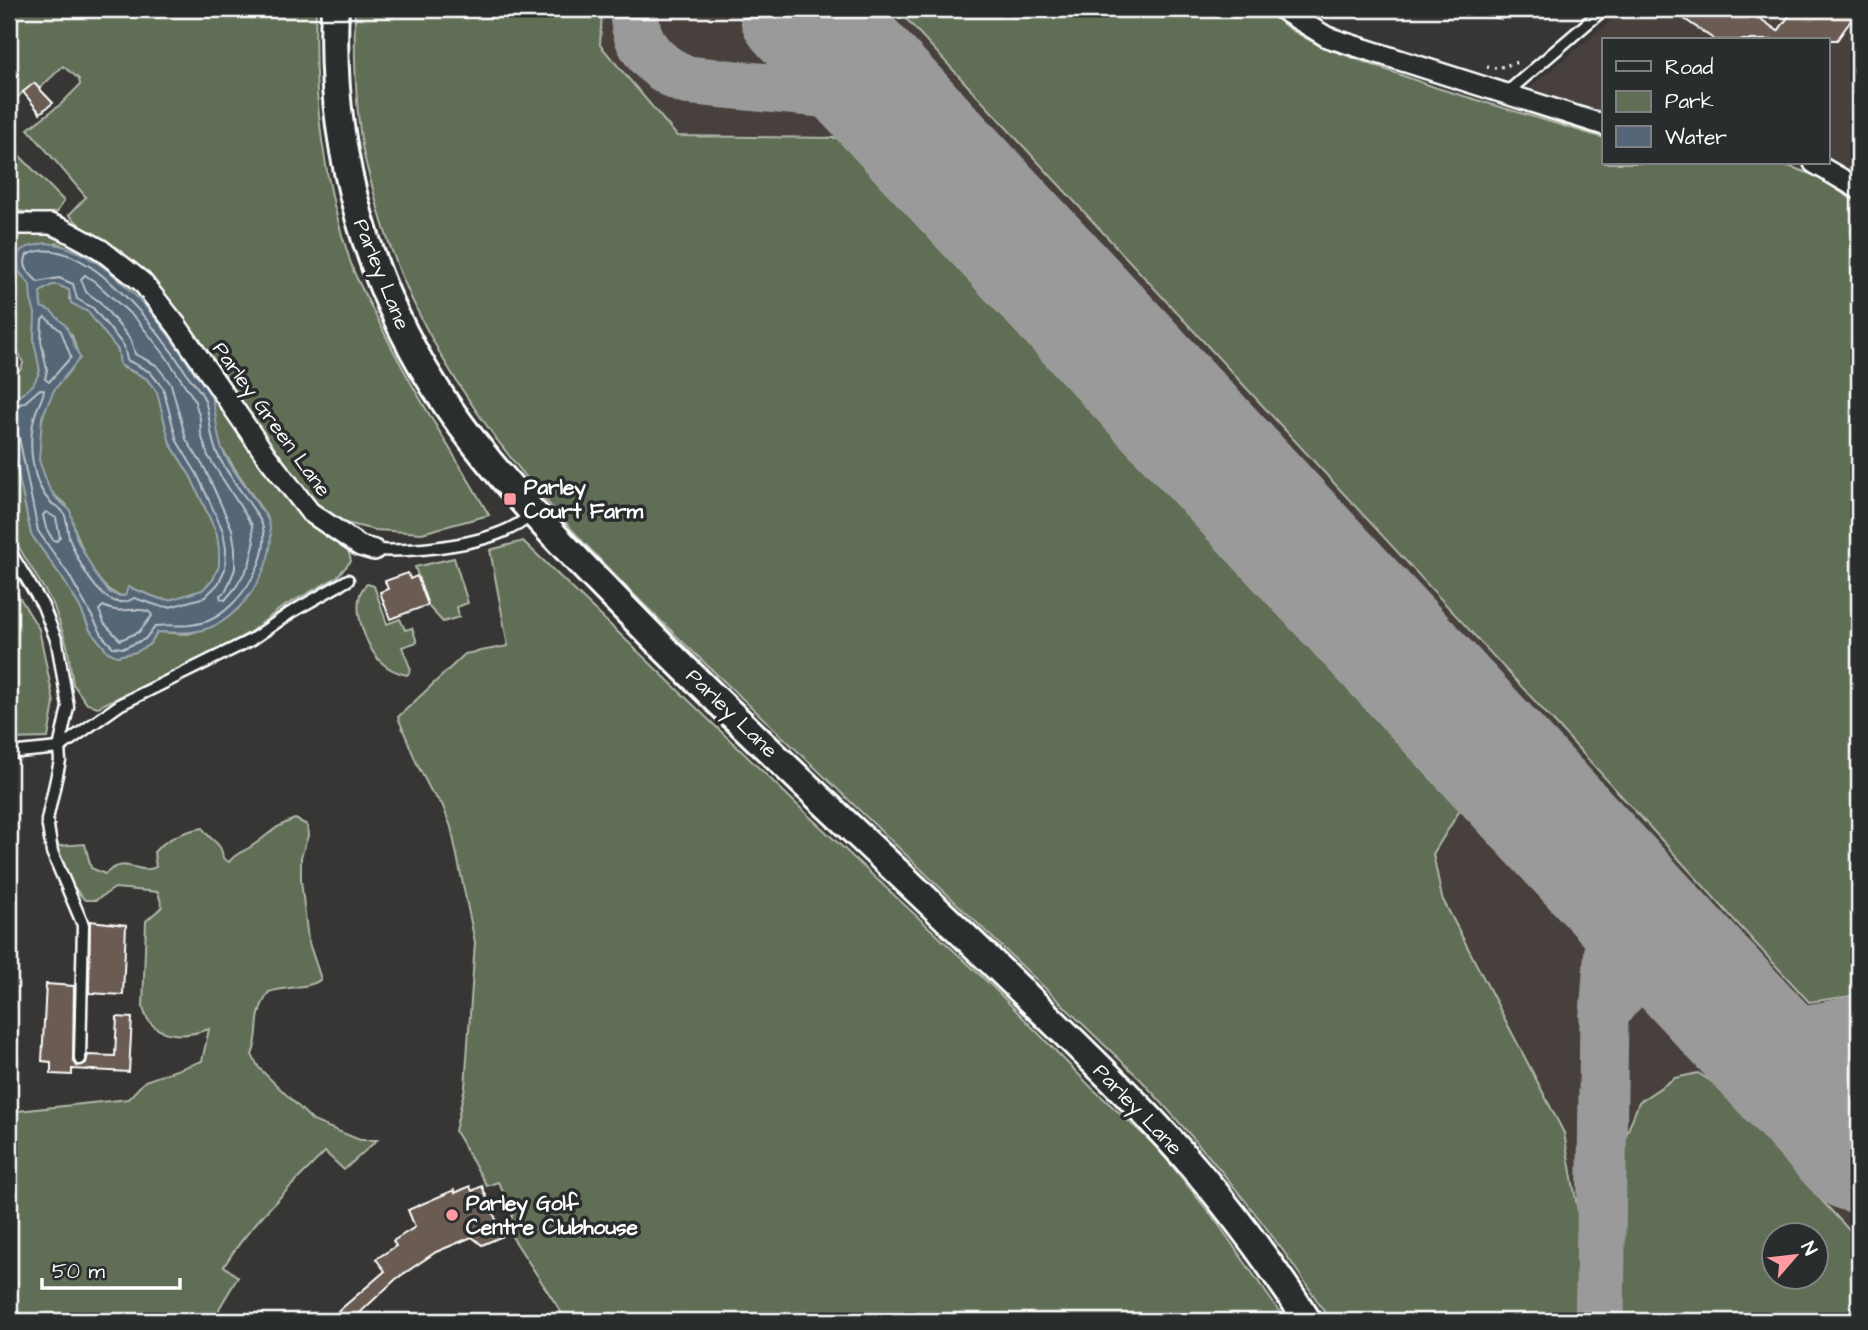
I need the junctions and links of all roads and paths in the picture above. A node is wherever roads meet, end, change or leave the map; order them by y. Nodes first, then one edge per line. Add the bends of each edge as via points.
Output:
1 (335, 9) edge
2 (1282, 9) edge
3 (1604, 9) edge
4 (1504, 94) junction
5 (1602, 124) edge
6 (1816, 164) edge
7 (1859, 189) edge
8 (9, 224) edge
9 (532, 514) junction
10 (9, 550) edge
11 (374, 550) joint
12 (348, 580) dead end
13 (59, 748) junction
14 (9, 753) edge
15 (80, 1059) dead end
16 (1308, 1321) edge

1 - 9 main road, Parley Lane via 337,99 346,168 382,284 447,405
2 - 4 street via 1327,37
3 - 4 lane
4 - 5 street
6 - 7 street
8 - 11 street, Parley Green Lane via 50,224 63,229 100,249 142,282 310,512 360,547
9 - 11 lane, Parley Green Lane via 513,529 482,538 432,548
9 - 16 main road, Parley Lane via 688,672 1148,1117 1234,1216
10 - 13 lane via 43,606 57,642 68,707
12 - 13 lane via 251,639 121,704
13 - 14 lane
13 - 15 lane via 47,820 52,852 83,925

